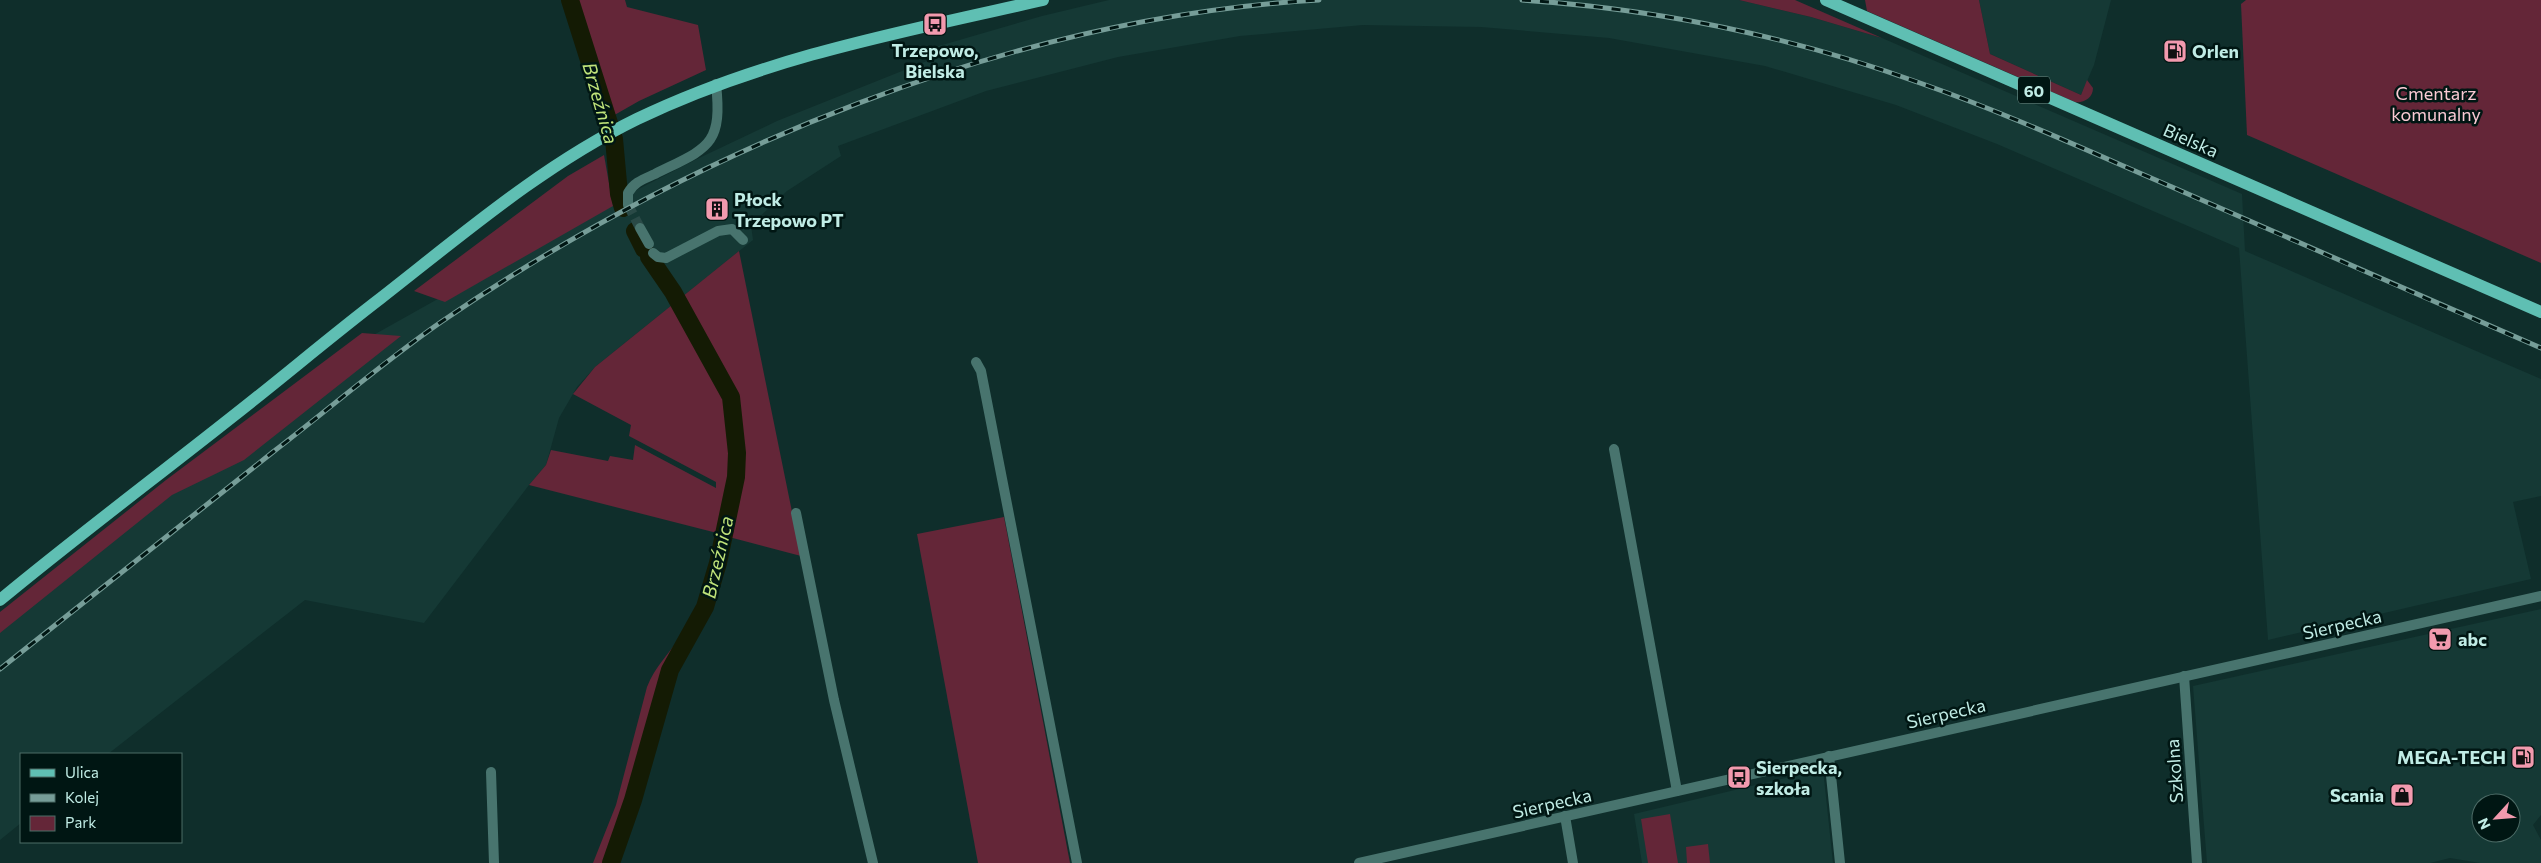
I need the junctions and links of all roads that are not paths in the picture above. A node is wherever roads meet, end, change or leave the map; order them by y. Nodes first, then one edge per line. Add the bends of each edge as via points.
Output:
1 (1043, 0) edge
2 (1826, 0) edge
3 (716, 84) junction
4 (628, 205) dead end
5 (640, 228) tunnel mouth
6 (743, 240) dead end
7 (2541, 312) edge
8 (976, 362) dead end
9 (1614, 449) dead end
10 (796, 513) dead end
11 (2541, 596) edge
12 (0, 600) edge
13 (2184, 676) junction
14 (1829, 756) junction
15 (491, 772) dead end
16 (1677, 791) junction
17 (1565, 816) junction
18 (494, 863) edge
19 (873, 863) edge
20 (1077, 863) edge
21 (1359, 863) edge
22 (1573, 863) edge
23 (1840, 863) edge
24 (2197, 863) edge

1 - 3 main road via 811,53
2 - 7 main road, Bielska / 60
3 - 4 street via 718,117 712,140 688,158 635,183 628,193
3 - 12 main road via 596,141 520,191 294,365
5 - 6 street via 658,257 666,258 718,231 732,229
8 - 20 street via 981,372
9 - 16 street
10 - 19 street via 834,700
11 - 13 street, Sierpecka
13 - 14 street, Sierpecka
13 - 24 street, Szkolna
14 - 16 street, Sierpecka
14 - 23 street
15 - 18 street
16 - 17 street, Sierpecka
17 - 21 street, Sierpecka
17 - 22 street

